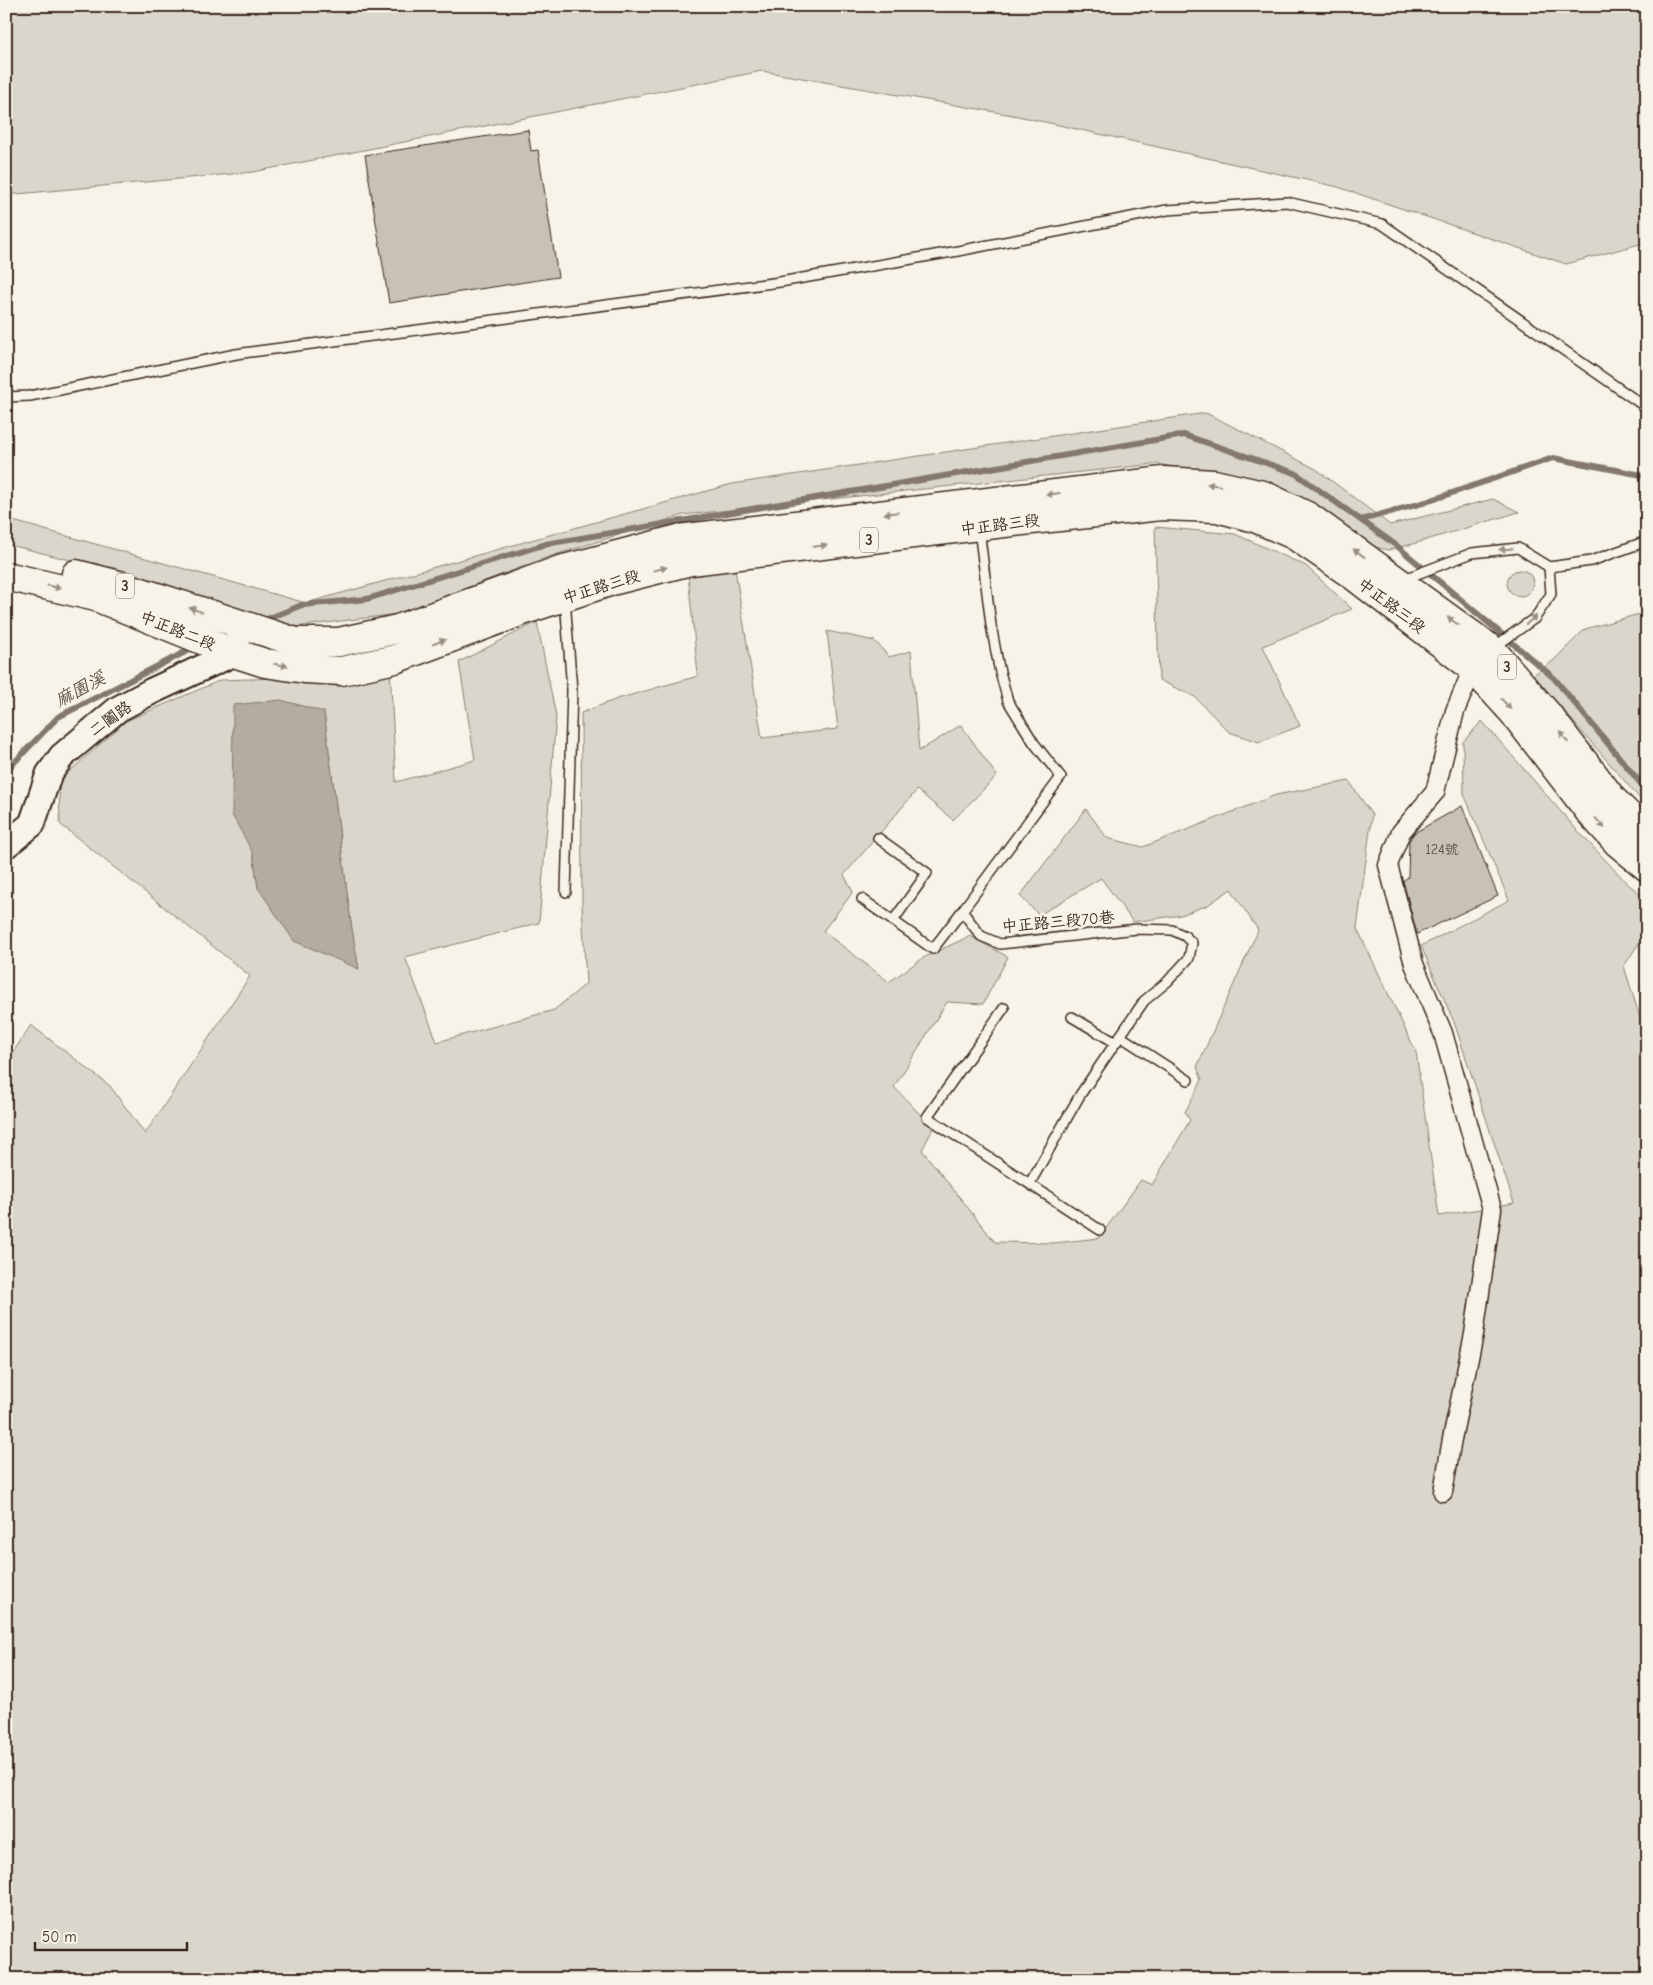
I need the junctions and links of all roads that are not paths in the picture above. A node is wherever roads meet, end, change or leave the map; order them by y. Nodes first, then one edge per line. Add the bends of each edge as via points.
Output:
1 (6, 397) edge
2 (1647, 408) edge
3 (979, 527) junction
4 (1647, 541) edge
5 (6, 556) edge
6 (1549, 567) junction
7 (6, 576) edge
8 (1390, 588) junction
9 (565, 596) junction
10 (242, 625) junction
11 (234, 653) junction
12 (1482, 658) junction
13 (1647, 834) edge
14 (878, 838) dead end
15 (6, 845) edge
16 (1647, 867) edge
17 (566, 892) dead end
18 (862, 899) dead end
19 (962, 911) junction
20 (892, 921) junction
21 (1004, 1008) dead end
22 (1072, 1017) dead end
23 (1118, 1040) junction
24 (1188, 1080) dead end
25 (1030, 1183) junction
26 (1100, 1230) dead end
27 (1443, 1492) dead end

1 - 2 lane via 30,396 236,354 780,282 1167,210 1287,202 1382,224
3 - 8 main road, 中正路三段 / 3 via 1161,506 1217,508 1255,518 1294,535
9 -> 3 main road, 中正路三段 / 3 via 691,561
3 - 19 lane via 991,624 1008,701 1034,743 1061,777
4 - 6 lane via 1591,561
10 -> 5 main road, 中正路二段 / 3 via 123,586
6 -> 8 lane via 1518,548 1472,553
12 -> 6 lane via 1535,618 1551,594
7 -> 11 main road, 中正路二段 / 3 via 96,597
8 -> 10 main road, 中正路三段 / 3 via 1309,517 1263,495 1214,484 1163,481 678,539 560,570 398,629 339,642 296,642
8 - 12 main road, 中正路三段 / 3
11 -> 9 main road, 中正路三段 / 3 via 265,663 342,671 395,659
9 - 17 lane via 572,690
10 - 11 street
11 - 15 street, 二鬮路 via 118,709 62,756 49,774 32,824
13 -> 12 main road, 中正路三段 / 3 via 1613,800 1548,715
12 -> 16 main road, 中正路三段 / 3 via 1513,712 1589,811 1618,843
12 - 27 street via 1455,711 1435,792 1401,832 1388,865 1414,964 1442,1033 1492,1209 1474,1334
14 - 20 lane via 928,873
18 - 20 lane
19 - 20 lane via 933,949
19 - 23 lane, 中正路三段70巷 via 981,936 1000,944 1137,929 1172,930 1185,936 1192,943 1189,958 1144,1001
21 - 25 lane via 927,1118
22 - 23 lane
23 - 24 lane
23 - 25 lane, 中正路三段70巷 via 1080,1095
25 - 26 lane

